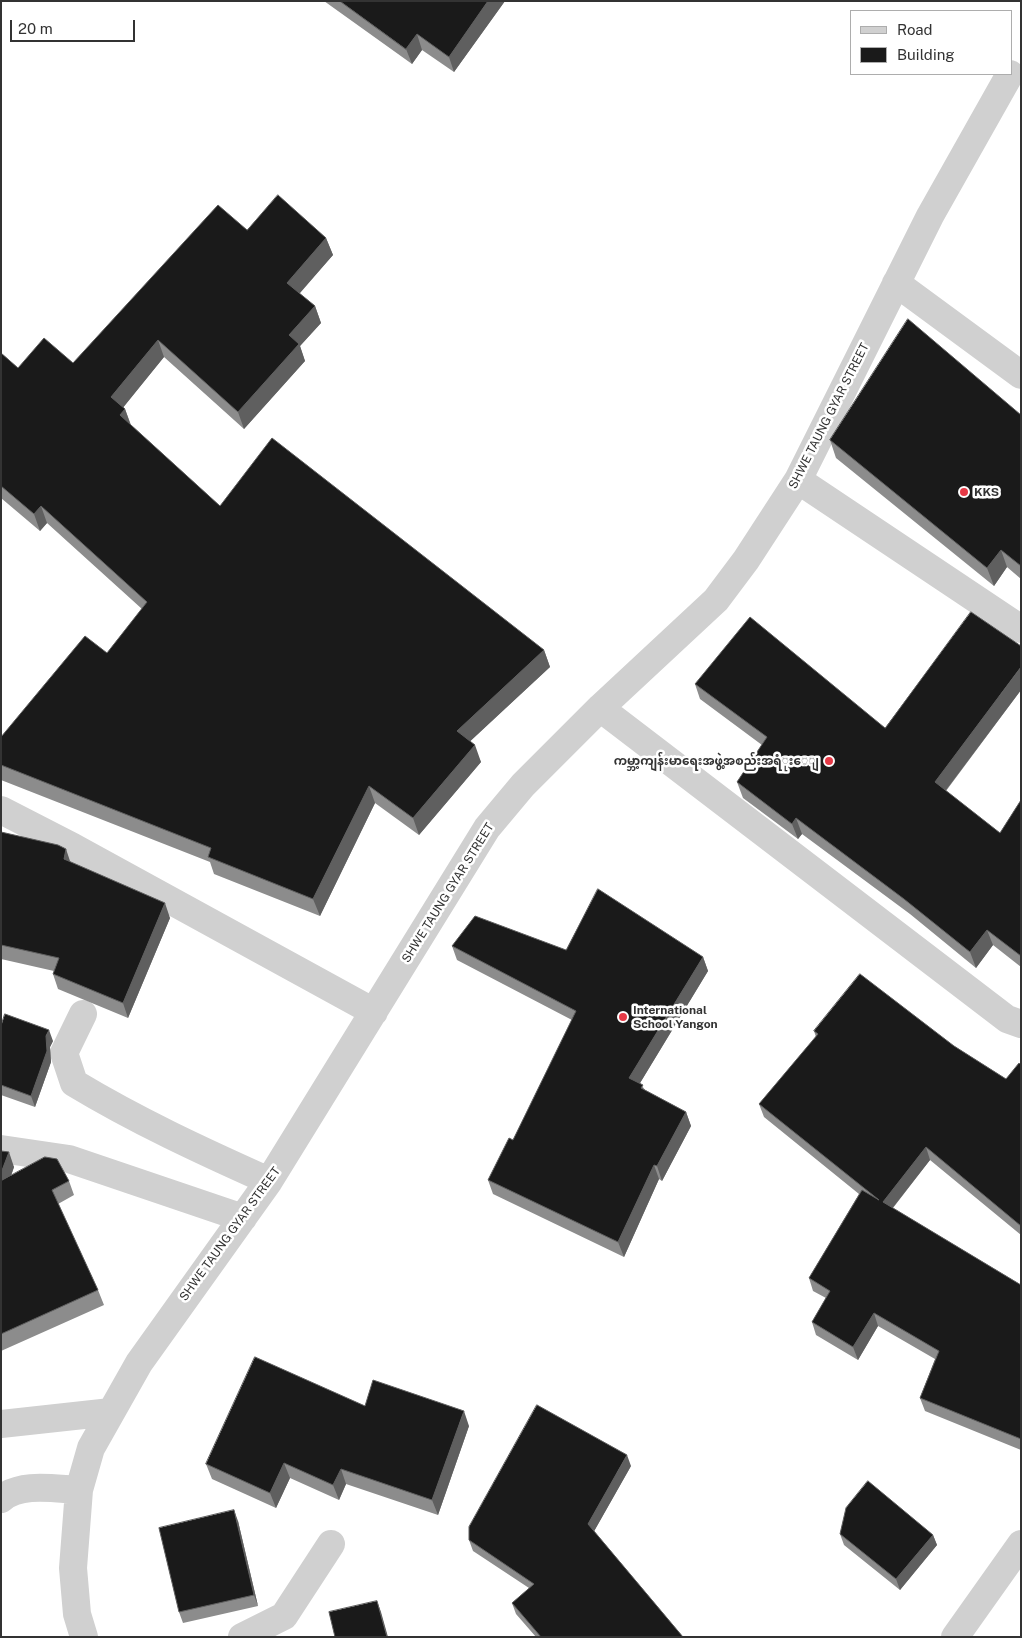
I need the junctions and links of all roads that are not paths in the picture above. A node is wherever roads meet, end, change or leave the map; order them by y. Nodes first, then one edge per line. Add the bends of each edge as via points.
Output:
1 (1021, 55) edge
2 (1012, 70) edge
3 (1009, 75) edge
4 (896, 283) junction
5 (1021, 375) edge
6 (798, 480) junction
7 (1021, 629) edge
8 (600, 708) junction
9 (1, 810) edge
10 (374, 1012) junction
11 (83, 1014) edge
12 (1021, 1024) edge
13 (1, 1149) edge
14 (269, 1181) junction
15 (243, 1218) junction
16 (111, 1412) junction
17 (1, 1424) edge
18 (80, 1490) junction
19 (1, 1499) edge
20 (331, 1544) dead end
21 (1021, 1544) edge
22 (84, 1637) edge
23 (242, 1637) edge
24 (955, 1637) edge

1 - 2 street, SHWE TAUNG GYAR STREET
3 - 4 street, SHWE TAUNG GYAR STREET
4 - 5 street
4 - 6 street, SHWE TAUNG GYAR STREET
6 - 7 street
6 - 8 street, SHWE TAUNG GYAR STREET via 716,600
8 - 10 street, SHWE TAUNG GYAR STREET via 524,785 487,828
8 - 12 street via 1007,1019
9 - 10 street
10 - 14 street, SHWE TAUNG GYAR STREET
11 - 14 street via 64,1053 74,1083 125,1114
13 - 15 street via 69,1159
14 - 15 street, SHWE TAUNG GYAR STREET
15 - 16 street, SHWE TAUNG GYAR STREET via 139,1362
16 - 17 street
16 - 18 street, SHWE TAUNG GYAR STREET via 91,1448
18 - 19 street via 31,1488 6,1494
18 - 22 street, SHWE TAUNG GYAR STREET via 73,1568 77,1614
20 - 23 street via 284,1616
21 - 24 street

